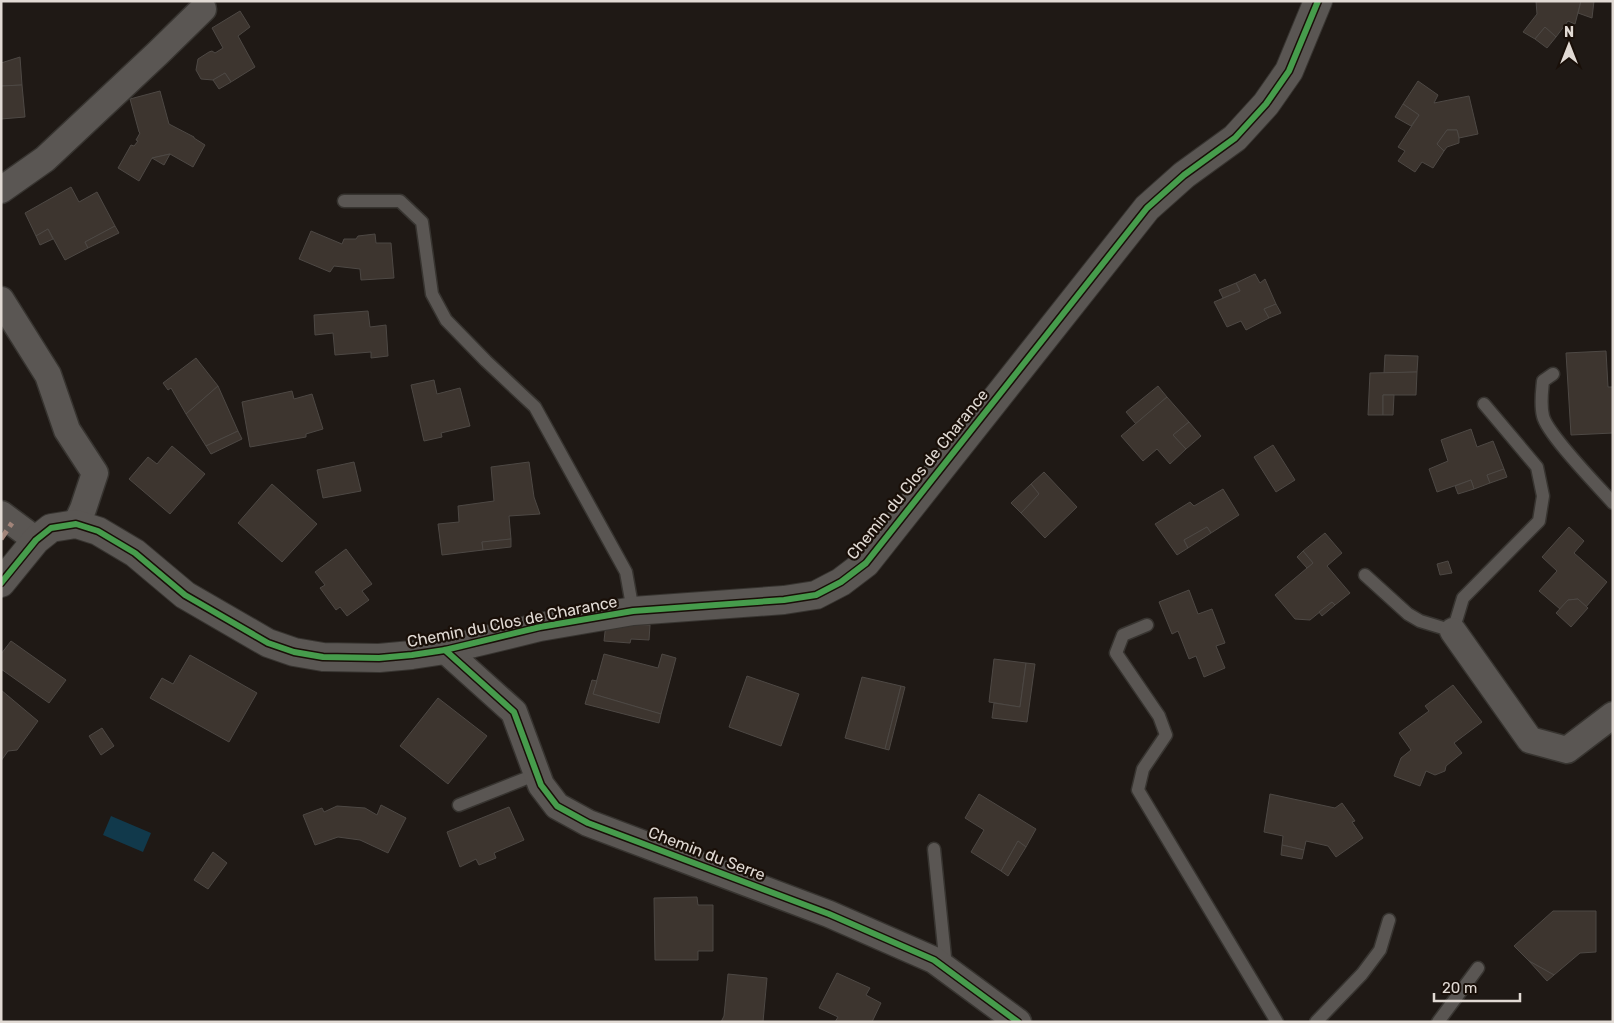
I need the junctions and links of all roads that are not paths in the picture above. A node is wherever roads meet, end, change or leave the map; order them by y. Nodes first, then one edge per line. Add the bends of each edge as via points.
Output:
1 (1317, 2) edge
2 (203, 9) dead end
3 (1, 190) edge
4 (344, 200) dead end
5 (1, 300) edge
6 (1553, 374) dead end
7 (1484, 404) dead end
8 (1613, 503) edge
9 (1, 514) edge
10 (76, 524) junction
11 (36, 540) junction
12 (1365, 575) dead end
13 (1, 583) edge
14 (633, 611) junction
15 (1147, 625) dead end
16 (1452, 632) junction
17 (444, 650) junction
18 (1613, 715) edge
19 (537, 774) junction
20 (459, 806) dead end
21 (934, 849) dead end
22 (1389, 920) dead end
23 (1478, 968) dead end
24 (946, 970) junction
25 (1018, 1022) edge
26 (1277, 1022) edge
27 (1316, 1022) edge
28 (1438, 1022) edge

1 - 14 street, Chemin du Clos de Charance via 1289,71 1266,104 1235,138 1184,175 1147,208 866,563 841,582 816,595
2 - 3 street via 45,159
4 - 14 lane via 400,200 422,222 432,294 446,320 535,407 626,572
5 - 10 street via 48,375 67,430 95,473
6 - 8 lane via 1543,381 1543,417 1551,432
7 - 16 lane via 1537,467 1543,496 1539,521 1464,598
9 - 11 street
10 - 11 street, Chemin du Clos de Charance via 51,528
10 - 17 street, Chemin du Clos de Charance via 98,531 135,553 185,595 268,643 294,652 323,657 379,658
11 - 13 street, Chemin du Clos de Charance
12 - 16 lane via 1408,614
14 - 17 street, Chemin du Clos de Charance via 540,627
15 - 26 lane via 1123,635 1116,653 1159,716 1166,734 1143,769 1138,790
16 - 18 street via 1530,740 1567,750
17 - 19 street, Chemin du Serre via 514,712
19 - 20 lane
19 - 24 street, Chemin du Serre via 557,806 588,823 829,914 934,960
21 - 24 lane
22 - 27 lane via 1380,950
23 - 28 lane
24 - 25 street, Chemin du Serre

